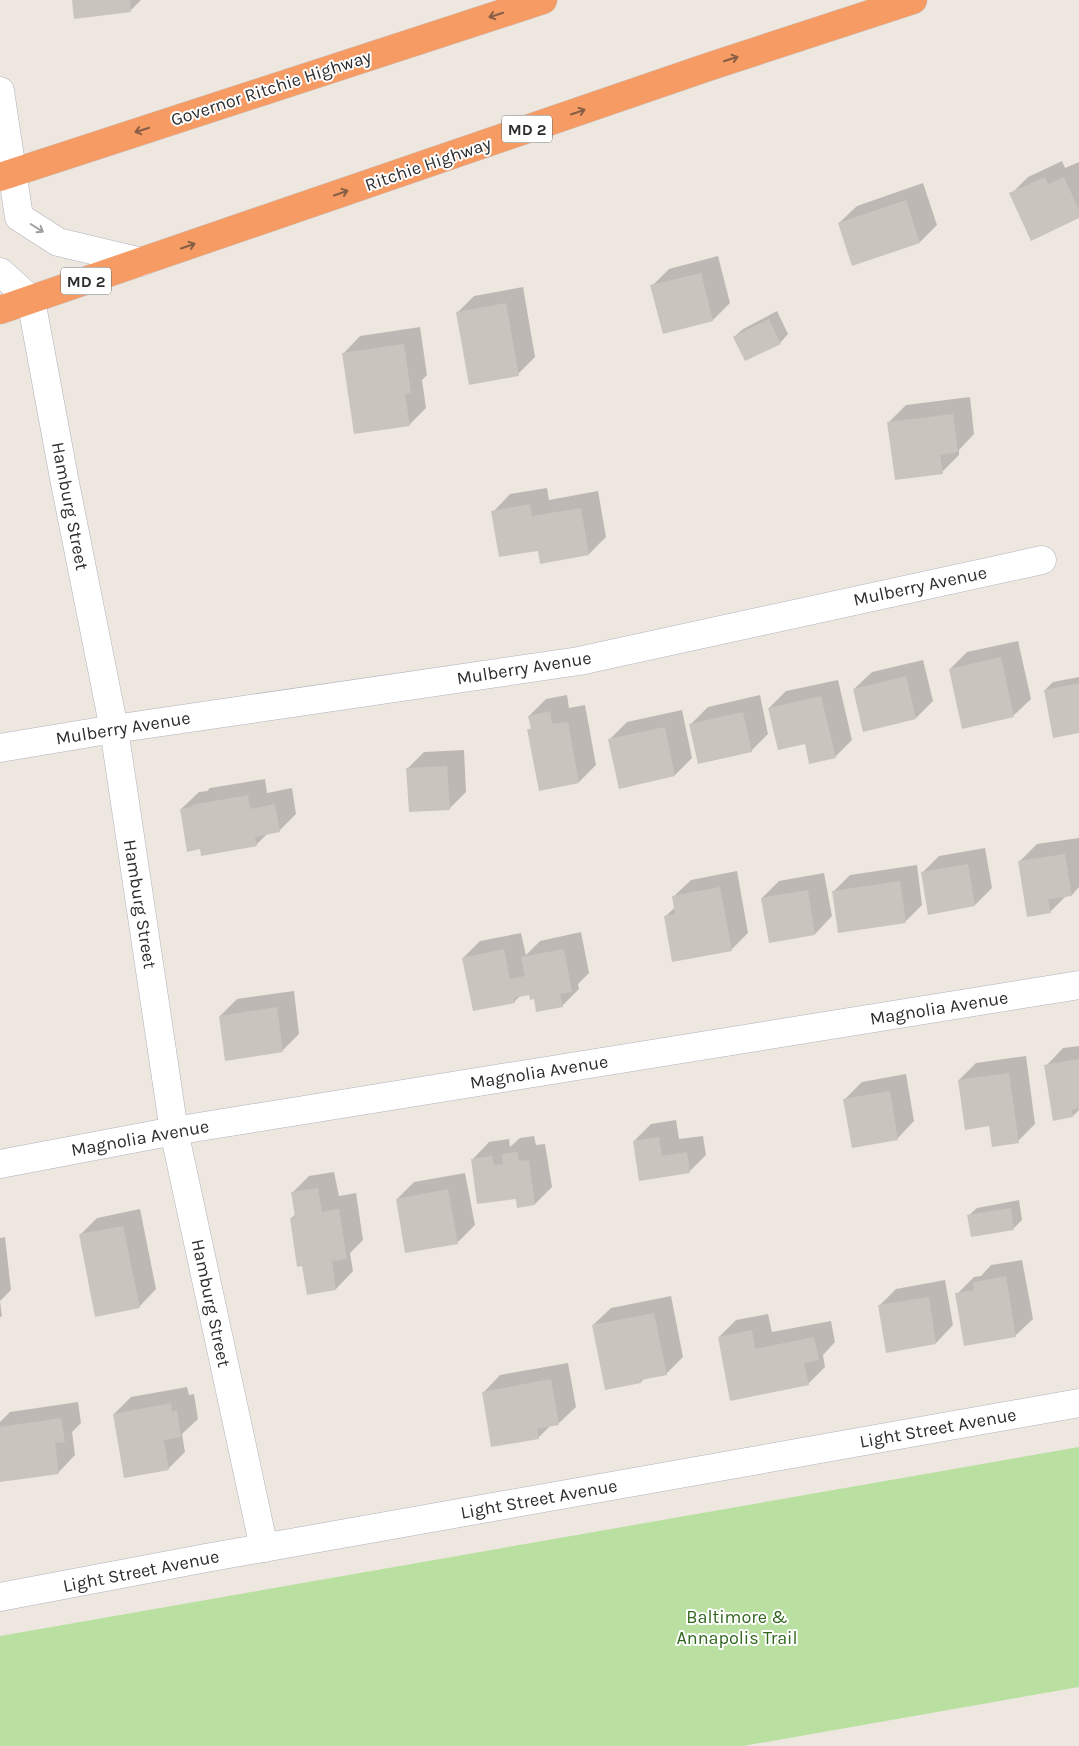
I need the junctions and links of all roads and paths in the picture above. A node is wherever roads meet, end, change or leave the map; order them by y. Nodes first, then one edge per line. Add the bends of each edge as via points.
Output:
1 (543, 0) edge
2 (913, 0) edge
3 (0, 91) edge
4 (6, 175) edge
5 (142, 262) junction
6 (0, 272) edge
7 (31, 300) junction
8 (0, 310) edge
9 (1042, 560) dead end
10 (114, 729) junction
11 (0, 748) edge
12 (1079, 985) edge
13 (174, 1131) junction
14 (0, 1164) edge
15 (1079, 1404) edge
16 (264, 1548) junction
17 (0, 1597) edge

1 -> 4 highway, Governor Ritchie Highway
5 -> 2 highway, Ritchie Highway / MD 2
3 - 4 street
4 -> 5 street via 19,217 58,242
5 - 7 highway, Ritchie Highway / MD 2
6 - 7 street
7 - 8 highway, Ritchie Highway / MD 2
7 - 10 street, Hamburg Street
9 - 10 street, Mulberry Avenue via 579,661
10 - 11 street, Mulberry Avenue
10 - 13 street, Hamburg Street
12 - 13 street, Magnolia Avenue
13 - 14 street, Magnolia Avenue
13 - 16 street, Hamburg Street
15 - 16 street, Light Street Avenue
16 - 17 street, Light Street Avenue

